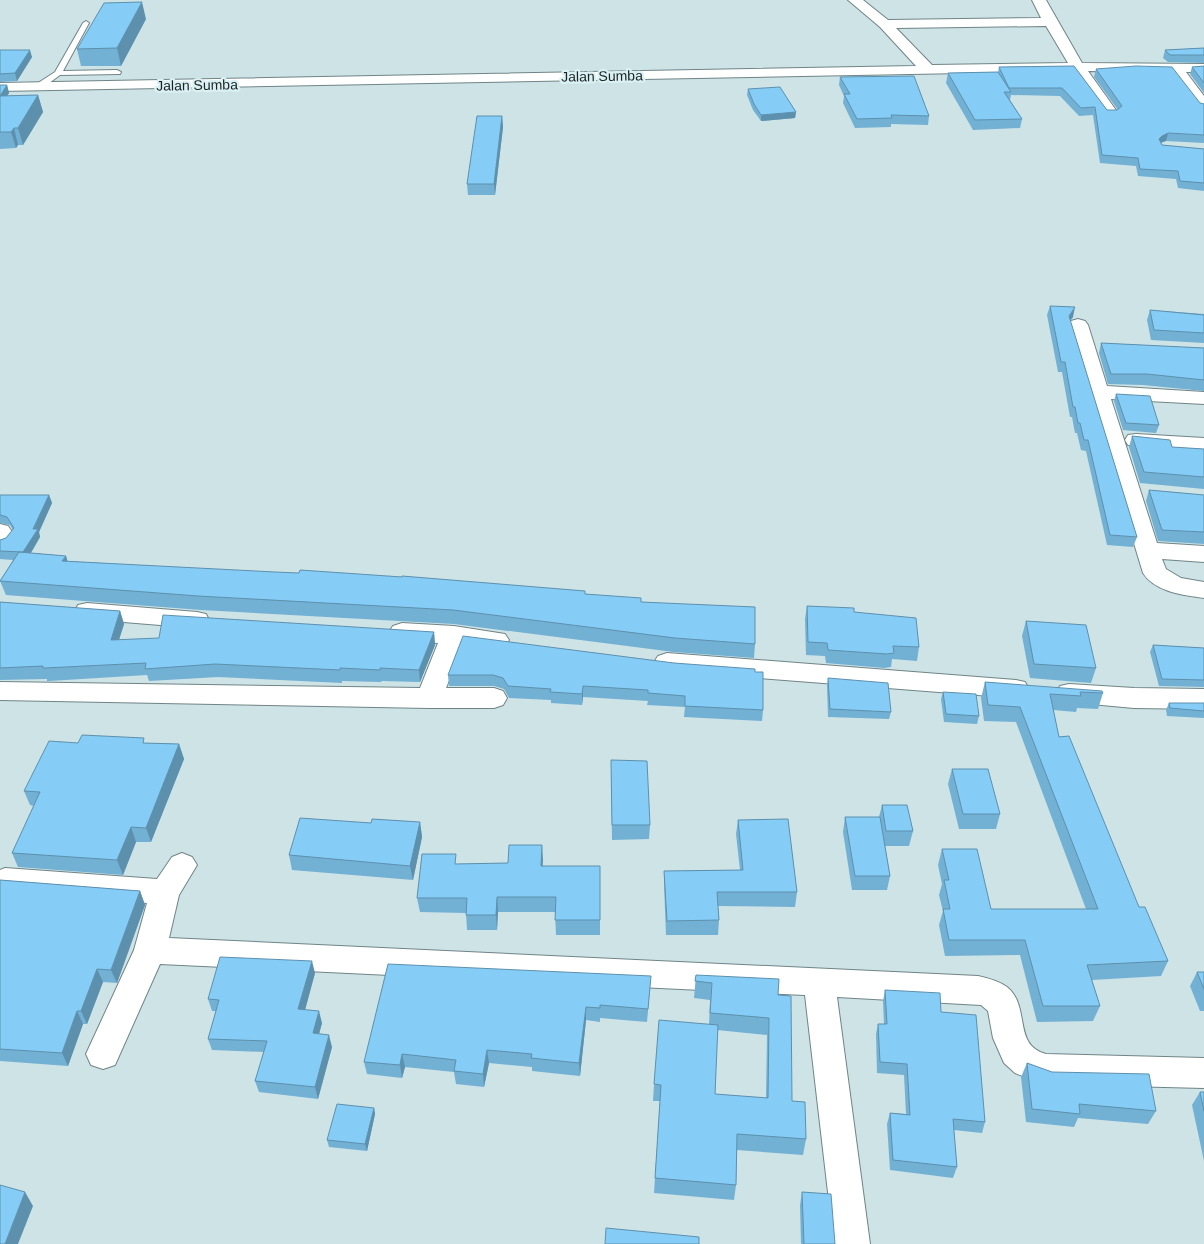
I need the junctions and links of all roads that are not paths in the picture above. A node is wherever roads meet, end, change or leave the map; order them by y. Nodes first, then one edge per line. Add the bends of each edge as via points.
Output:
1 (855, 0) edge
2 (1039, 0) edge
3 (86, 22) dead end
4 (1049, 22) junction
5 (885, 24) junction
6 (1077, 67) junction
7 (1204, 68) edge
8 (1176, 69) junction
9 (928, 71) junction
10 (117, 72) dead end
11 (58, 73) junction
12 (38, 87) junction
13 (0, 88) edge
14 (1204, 106) edge
15 (1110, 113) edge
16 (1088, 338) dead end
17 (1099, 392) junction
18 (1204, 398) edge
19 (1114, 438) junction
20 (1204, 445) edge
21 (0, 531) edge
22 (0, 540) edge
23 (1150, 550) junction
24 (1204, 554) edge
25 (1204, 590) edge
26 (63, 610) edge
27 (220, 621) edge
28 (376, 630) edge
29 (454, 635) junction
30 (521, 643) edge
31 (646, 659) edge
32 (0, 691) edge
33 (429, 698) junction
34 (494, 698) dead end
35 (1204, 699) edge
36 (182, 865) dead end
37 (5, 880) edge
38 (165, 892) junction
39 (150, 950) junction
40 (819, 982) junction
41 (103, 1054) dead end
42 (1204, 1073) edge
43 (852, 1238) edge

1 - 5 street
2 - 4 street
3 - 11 lane
4 - 5 street
4 - 6 street
5 - 9 street
6 - 8 street, Jalan Sumba
6 - 9 street, Jalan Sumba
6 - 15 street
7 - 8 street, Jalan Sumba
8 - 14 street
9 - 12 street, Jalan Sumba
10 - 11 lane
11 - 12 lane
12 - 13 street, Jalan Sumba
16 - 17 street
17 - 18 street
17 - 19 street
19 - 20 street
19 - 23 street via 1140,491
21 - 22 street via 3,536
23 - 24 street
23 - 25 street via 1155,573 1164,581
26 - 27 street
28 - 29 street
29 - 30 street
29 - 33 street
31 - 35 street via 1134,698
32 - 33 street
33 - 34 street
36 - 38 street
37 - 38 street
38 - 39 street
39 - 40 street
39 - 41 street
40 - 42 street via 990,993 1000,1000 1004,1009 1010,1041 1018,1058 1030,1066
40 - 43 street

